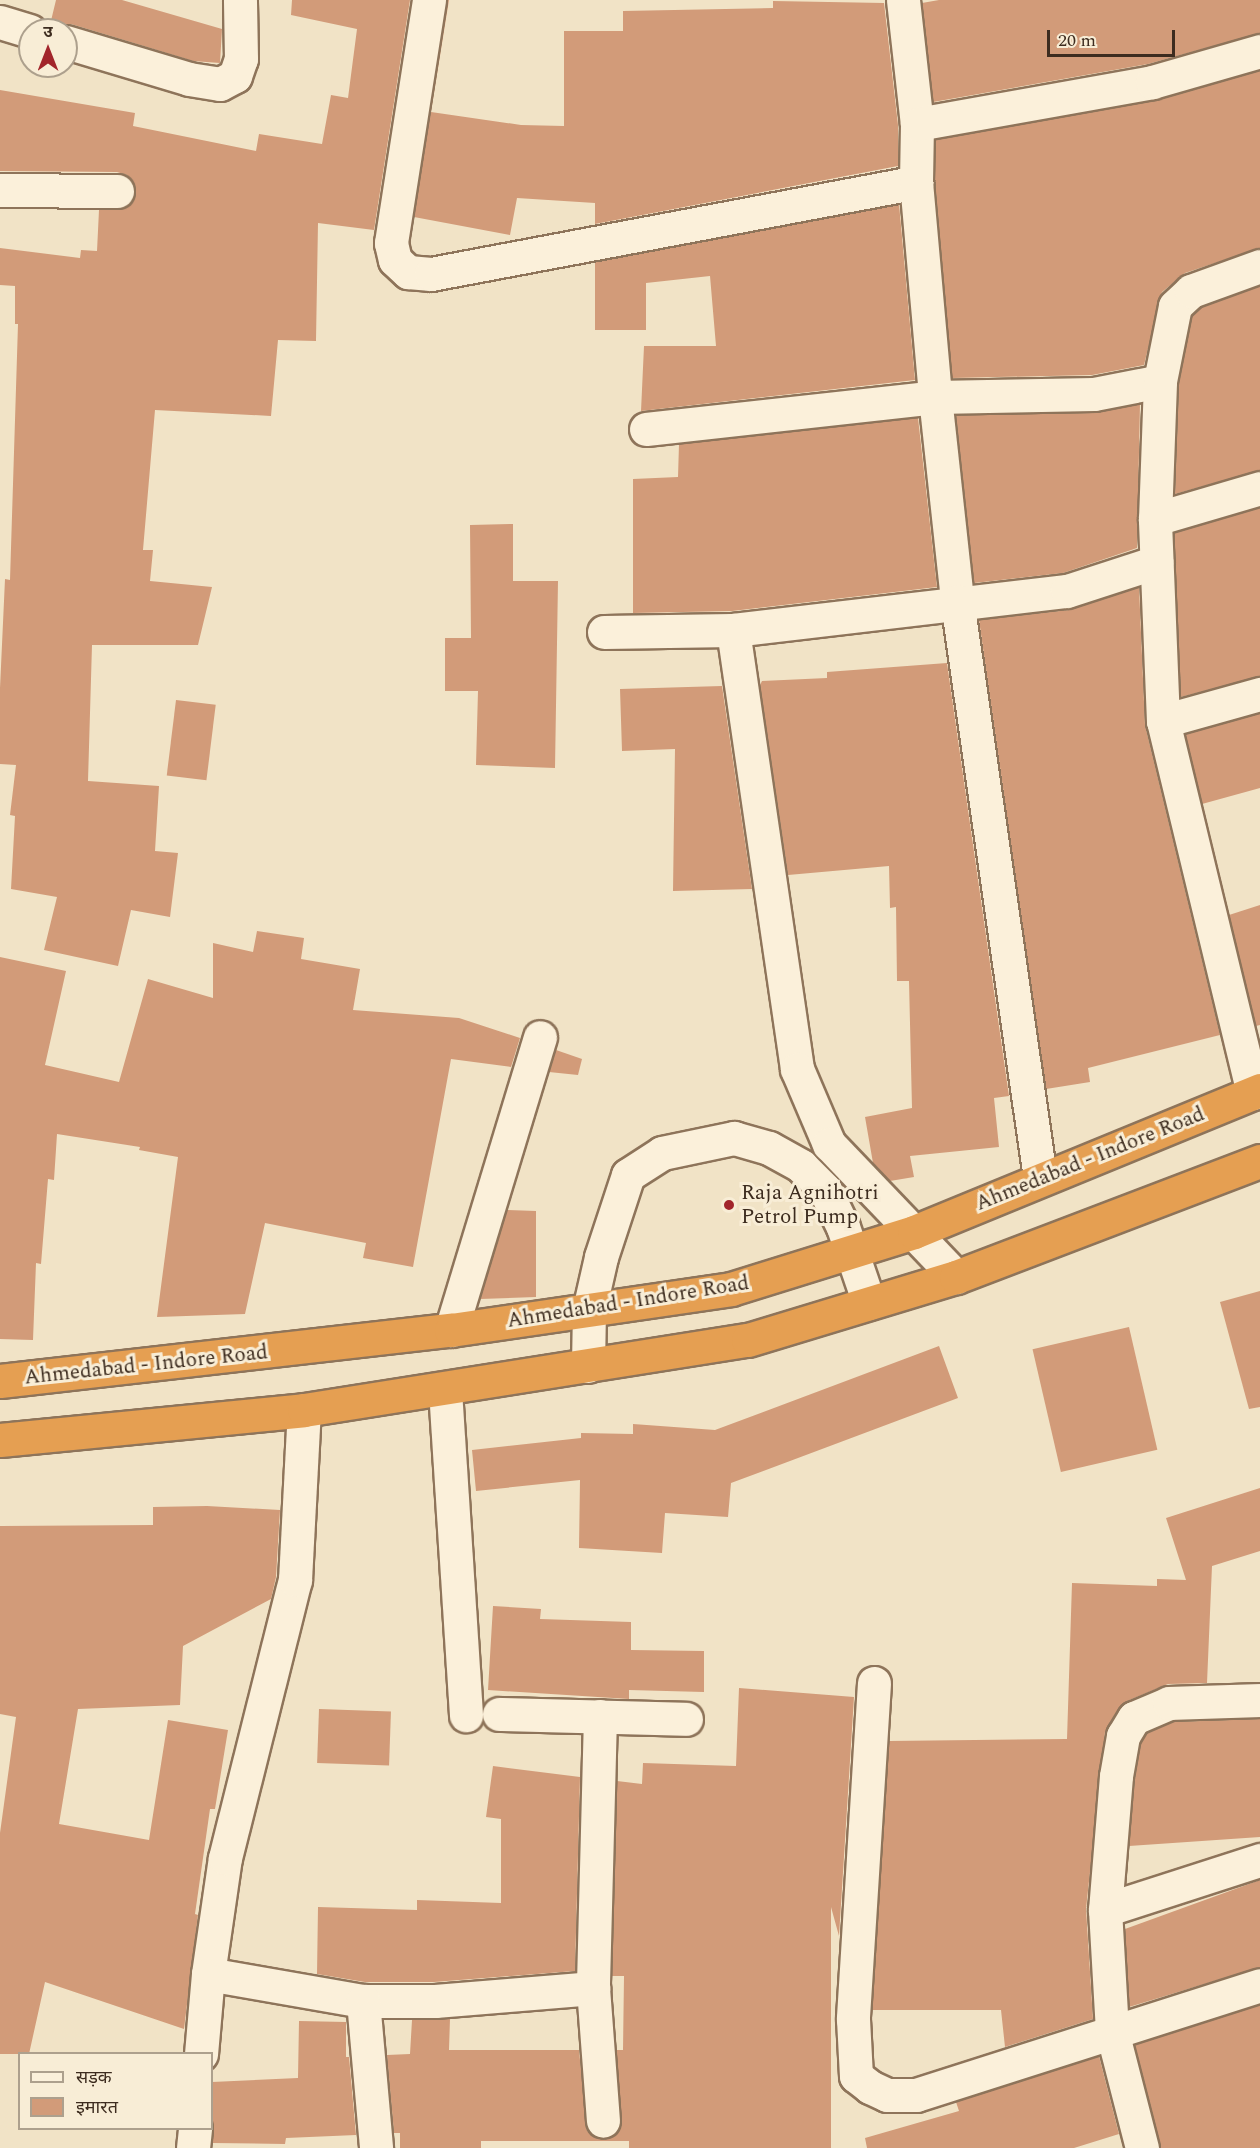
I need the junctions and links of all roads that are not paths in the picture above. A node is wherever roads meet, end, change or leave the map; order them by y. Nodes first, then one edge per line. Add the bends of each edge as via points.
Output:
1 (240, 0) edge
2 (429, 0) edge
3 (903, 0) edge
4 (0, 22) edge
5 (18, 27) edge
6 (78, 46) edge
7 (1260, 51) edge
8 (917, 124) junction
9 (916, 182) junction
10 (0, 190) edge
11 (117, 191) dead end
12 (1260, 266) edge
13 (1160, 381) junction
14 (935, 397) junction
15 (646, 429) dead end
16 (1260, 488) edge
17 (1155, 519) junction
18 (1156, 562) junction
19 (957, 601) junction
20 (734, 630) junction
21 (604, 633) dead end
22 (1260, 694) edge
23 (1163, 721) junction
24 (540, 1037) dead end
25 (1257, 1091) edge
26 (1260, 1161) edge
27 (1040, 1178) junction
28 (914, 1232) junction
29 (850, 1251) junction
30 (956, 1277) junction
31 (869, 1303) junction
32 (589, 1310) junction
33 (451, 1330) junction
34 (588, 1366) junction
35 (0, 1381) edge
36 (445, 1390) junction
37 (304, 1410) junction
38 (0, 1440) edge
39 (874, 1683) dead end
40 (1260, 1700) edge
41 (499, 1714) dead end
42 (466, 1715) dead end
43 (600, 1716) junction
44 (686, 1719) dead end
45 (1260, 1860) edge
46 (1105, 1910) junction
47 (208, 1974) junction
48 (1260, 1985) edge
49 (593, 1988) junction
50 (363, 2001) junction
51 (1112, 2031) junction
52 (201, 2052) edge
53 (603, 2121) dead end
54 (195, 2130) edge
55 (193, 2148) edge
56 (376, 2148) edge
57 (1142, 2148) edge

1 - 6 street via 241,59 235,76 220,84 189,79
2 - 9 street via 391,243 395,260 408,272 431,274
3 - 8 street
4 - 5 street
7 - 8 street via 1152,82
8 - 9 street
9 - 14 street
10 - 11 street
12 - 13 street via 1191,291 1175,306
13 - 14 street via 1094,394
13 - 17 street
14 - 15 street
14 - 19 street
16 - 17 street
17 - 18 street
18 - 19 street via 1067,591
18 - 23 street
19 - 20 street
19 - 27 street
20 - 21 street
20 - 28 street via 797,1068 829,1144
22 - 23 street
23 - 25 street
24 - 33 street
25 - 27 highway, Ahmedabad - Indore Road
26 - 30 highway
27 - 28 highway, Ahmedabad - Indore Road
28 - 29 highway, Ahmedabad - Indore Road
28 - 30 street
29 - 31 street
29 - 32 highway, Ahmedabad - Indore Road via 731,1289
29 - 32 street via 825,1191 801,1166 769,1148 734,1138 662,1153 628,1175 601,1257
30 - 31 highway
31 - 34 highway via 748,1340
32 - 33 highway, Ahmedabad - Indore Road
32 - 34 street
33 - 35 highway, Ahmedabad - Indore Road
34 - 36 highway
36 - 37 highway
36 - 42 street
37 - 38 highway
37 - 47 street via 295,1580 225,1858
39 - 51 street via 853,2019 856,2076 887,2095 916,2095
40 - 46 street via 1169,1703 1134,1718 1123,1736 1116,1776
41 - 43 street
43 - 44 street
43 - 49 street
45 - 46 street
46 - 51 street
47 - 50 street
47 - 52 street
48 - 51 street
49 - 50 street via 435,2001
49 - 53 street
50 - 56 street
51 - 57 street
54 - 55 street

